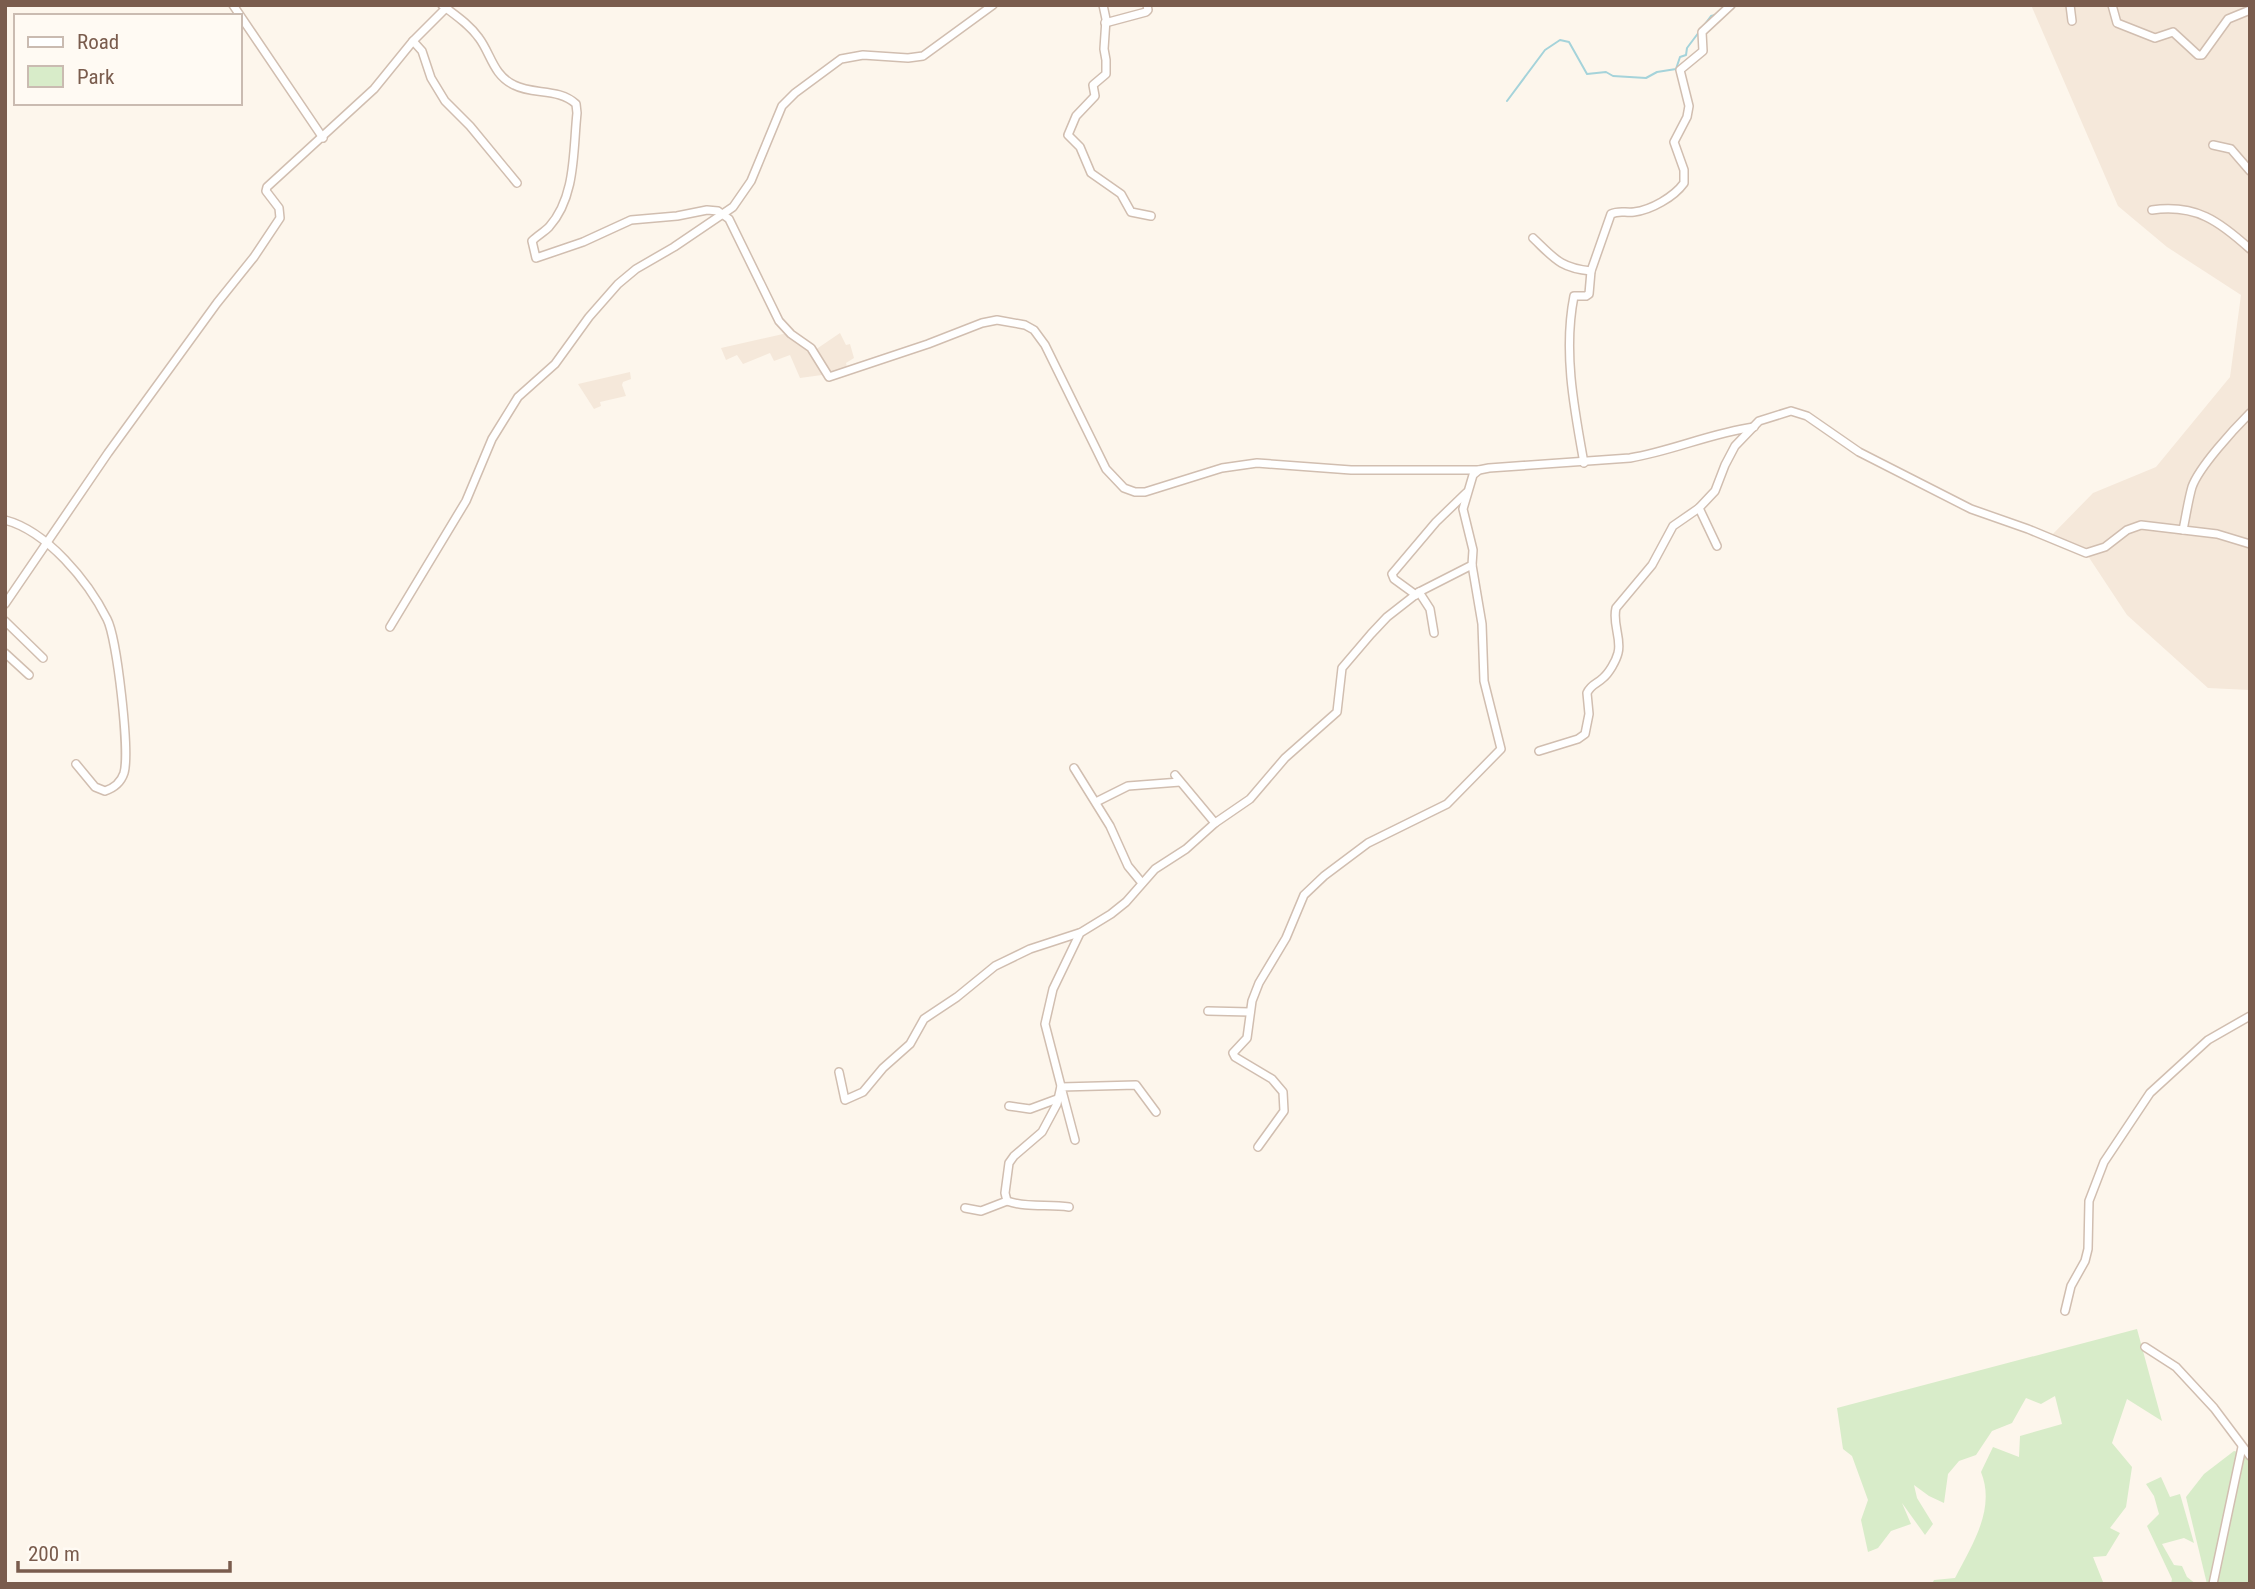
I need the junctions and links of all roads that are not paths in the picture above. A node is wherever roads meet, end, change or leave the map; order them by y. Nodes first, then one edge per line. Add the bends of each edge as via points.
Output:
1 (993, 5) edge
2 (1103, 5) edge
3 (1147, 5) edge
4 (1731, 5) edge
5 (2070, 5) edge
6 (2112, 5) edge
7 (445, 6) edge
8 (2250, 10) edge
9 (242, 18) edge
10 (2072, 21) dead end
11 (1105, 23) junction
12 (413, 41) junction
13 (323, 138) junction
14 (2213, 145) dead end
15 (2250, 171) edge
16 (517, 183) dead end
17 (2152, 211) dead end
18 (724, 214) junction
19 (1151, 216) dead end
20 (1533, 238) dead end
21 (2250, 249) edge
22 (1591, 271) junction
23 (2250, 413) edge
24 (1754, 427) junction
25 (1584, 463) junction
26 (1479, 470) junction
27 (1467, 493) junction
28 (1699, 508) junction
29 (5, 520) edge
30 (2183, 530) junction
31 (2250, 544) edge
32 (45, 546) junction
33 (1717, 546) dead end
34 (1472, 565) junction
35 (1417, 594) junction
36 (5, 604) edge
37 (5, 621) edge
38 (390, 627) dead end
39 (1434, 634) dead end
40 (5, 653) edge
41 (43, 658) dead end
42 (29, 675) dead end
43 (1539, 751) dead end
44 (76, 764) dead end
45 (1074, 768) dead end
46 (1096, 802) junction
47 (1215, 823) junction
48 (1142, 883) junction
49 (1080, 933) junction
50 (1208, 1011) dead end
51 (1250, 1012) junction
52 (2250, 1016) edge
53 (839, 1072) dead end
54 (1061, 1087) junction
55 (1057, 1099) junction
56 (1009, 1106) dead end
57 (1156, 1112) dead end
58 (1075, 1140) dead end
59 (1258, 1147) dead end
60 (1007, 1200) junction
61 (1069, 1207) dead end
62 (965, 1208) dead end
63 (2065, 1311) dead end
64 (2145, 1348) dead end
65 (2242, 1447) junction
66 (2250, 1456) edge
67 (2213, 1584) edge

1 - 18 street via 923,56 841,59 806,83 782,106 751,181
2 - 11 street
3 - 11 street via 1147,12
4 - 22 street via 1702,32 1703,51 1680,70 1689,106 1674,142 1684,183 1659,203 1636,212 1611,214
5 - 10 street
6 - 8 street via 2117,23 2155,38 2173,32 2198,55 2228,19
7 - 12 street
7 - 18 street via 478,37 504,78 515,86 567,97 576,104 570,184 561,211 532,241 536,258 631,220 707,210
9 - 13 street
11 - 19 street via 1106,74 1092,86 1095,96 1076,116 1068,135 1080,147 1094,176 1121,194 1132,212
12 - 13 street via 374,89
12 - 16 street via 445,101
13 - 32 street via 267,187 279,208 279,218
14 - 15 street via 2231,149
17 - 21 street via 2172,207 2206,216
18 - 26 street via 779,321 811,348 830,377 982,323 1012,321 1034,330 1107,469 1124,488 1135,492 1257,463 1351,470
18 - 38 street via 618,284 555,364 518,397 492,439 466,501
20 - 22 street via 1551,258
22 - 25 street via 1588,295 1574,296 1569,339
23 - 30 street via 2198,475
24 - 25 street via 1650,455
24 - 28 street via 1735,446 1715,491
24 - 30 street via 1768,418 1797,411 1859,453 1971,509 2086,553 2105,547 2132,527
25 - 26 street
26 - 27 street
27 - 34 street via 1464,509
27 - 35 street via 1392,575
28 - 33 street
28 - 43 street via 1673,526 1657,559 1616,608 1618,653 1604,678 1587,693 1589,714 1584,734
29 - 32 street via 28,527
30 - 31 street
32 - 36 street
32 - 44 street via 85,585 112,631 126,761 122,779 105,791 95,787
34 - 35 street
34 - 51 street via 1482,624 1484,681 1502,749 1447,804 1368,843 1307,892 1259,982
35 - 39 street via 1430,609
35 - 47 street via 1387,617 1346,663 1337,712 1285,758 1250,799
37 - 41 street
40 - 42 street
45 - 46 street
46 - 47 street via 1129,786 1178,778
46 - 48 street via 1128,866
47 - 48 street
48 - 49 street via 1126,902
49 - 53 street via 995,966 924,1019 910,1044 863,1092 845,1100
49 - 54 street via 1053,989 1045,1024
50 - 51 street
51 - 59 street via 1248,1035 1233,1056 1281,1086 1285,1099 1284,1111
52 - 63 street via 2208,1040 2150,1094 2104,1162 2089,1201 2088,1249
54 - 55 street
54 - 57 street via 1136,1085
54 - 58 street
55 - 56 street via 1030,1108
55 - 60 street via 1042,1132 1009,1163
60 - 61 street via 1020,1205
60 - 62 street via 981,1210
64 - 65 street via 2176,1367
65 - 66 street
65 - 67 street

